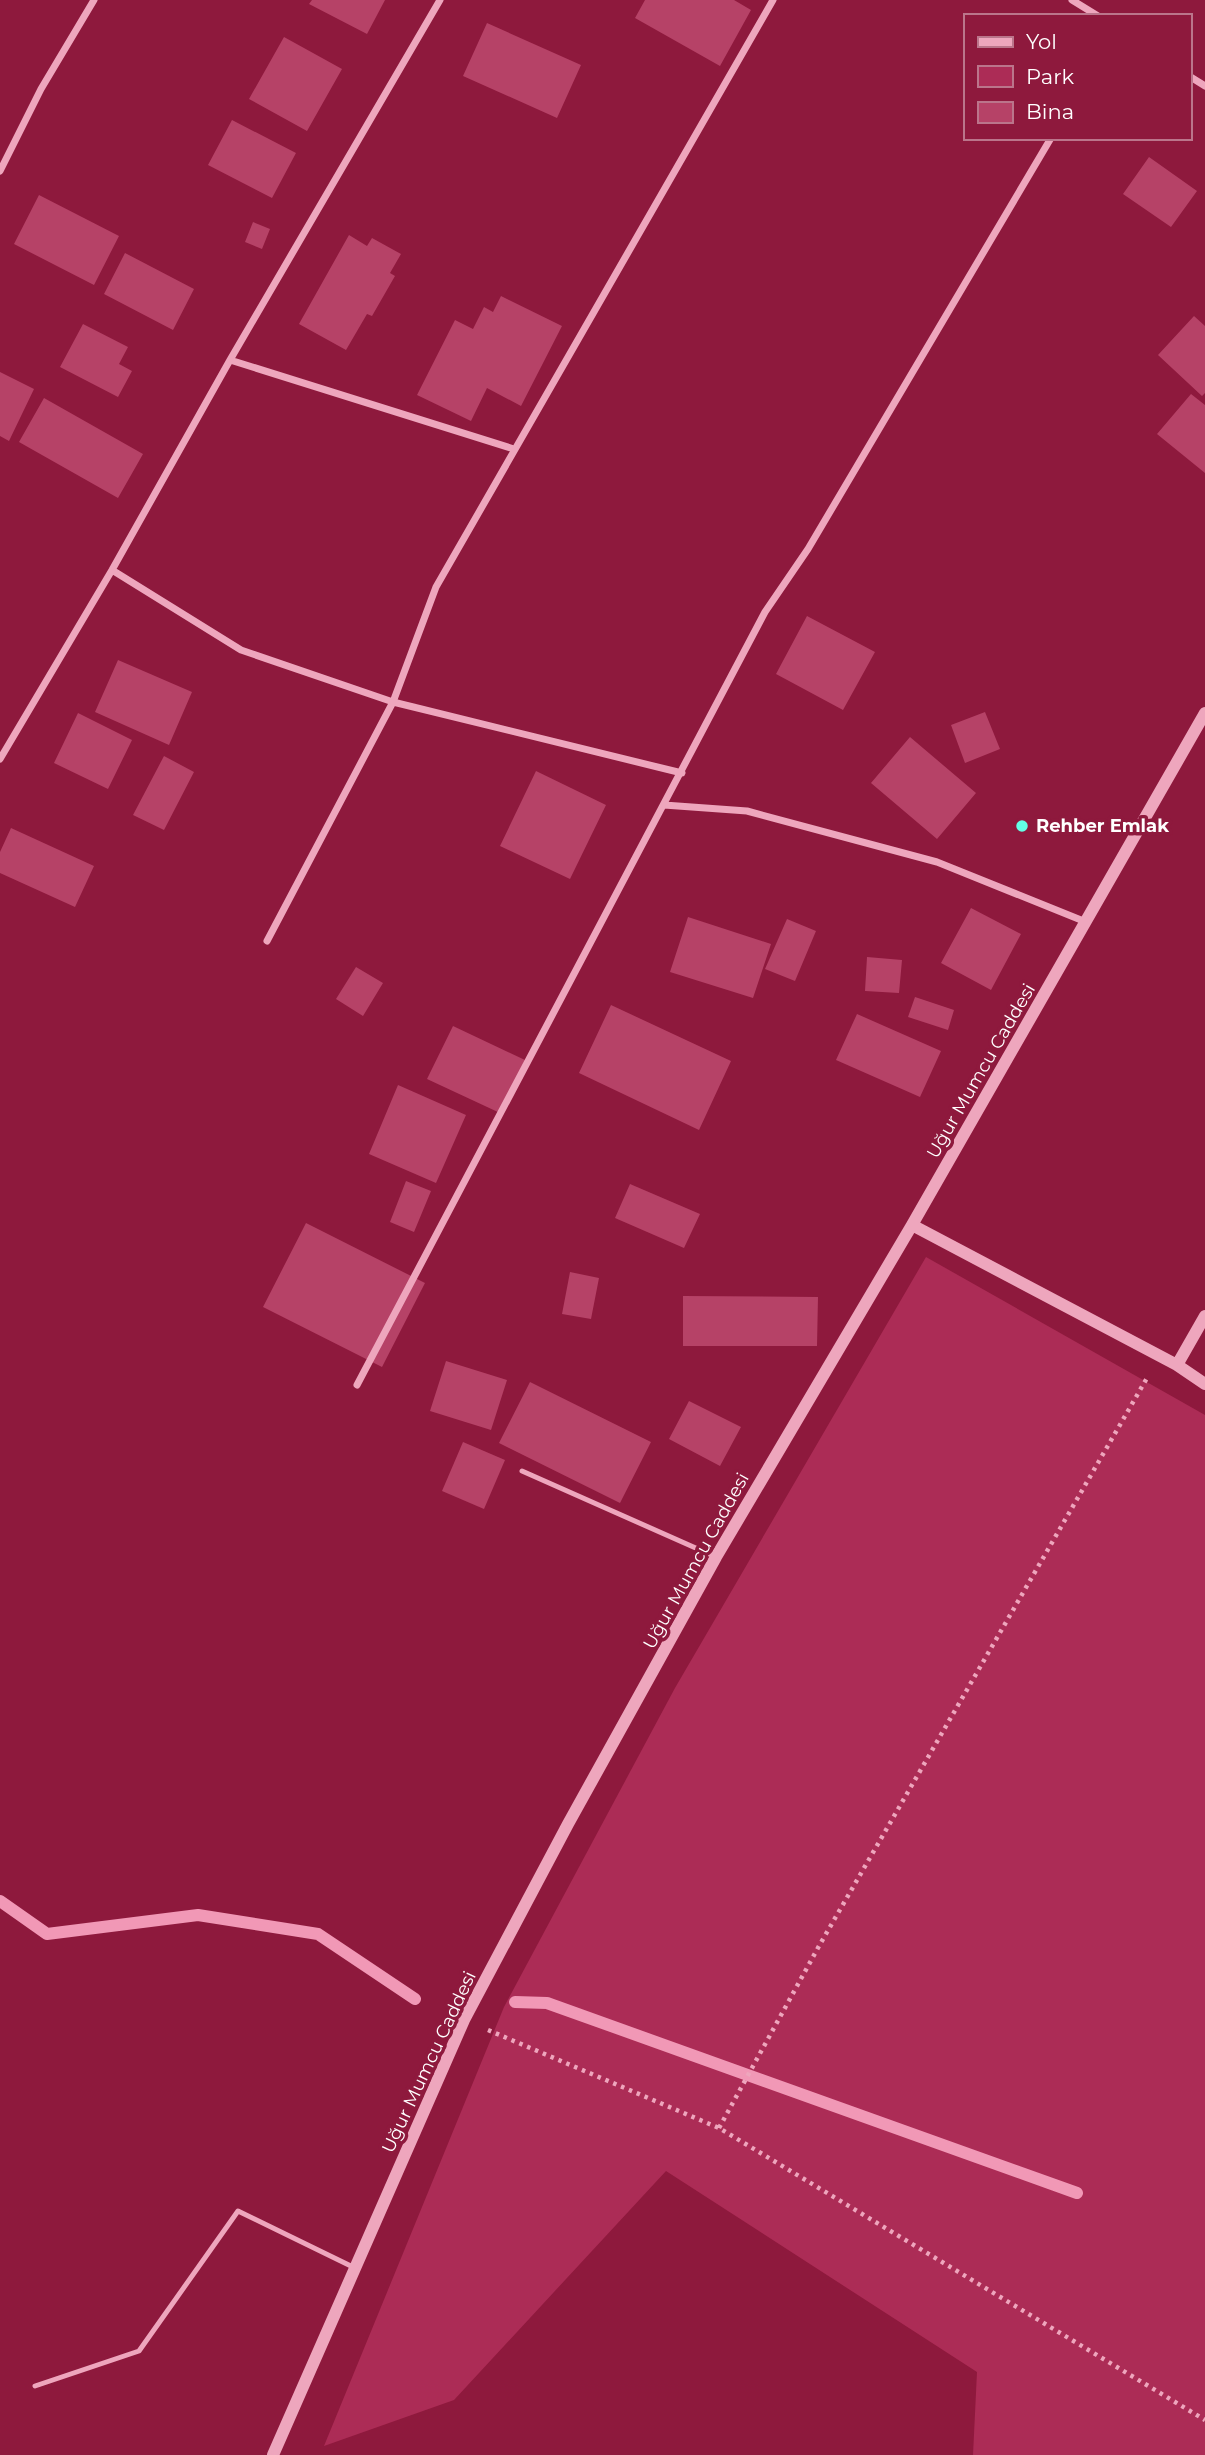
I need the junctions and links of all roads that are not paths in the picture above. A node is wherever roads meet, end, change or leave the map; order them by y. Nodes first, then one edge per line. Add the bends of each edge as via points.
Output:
1 (94, 0) edge
2 (440, 0) edge
3 (773, 0) edge
4 (1072, 0) edge
5 (1095, 14) edge
6 (1050, 140) edge
7 (0, 171) edge
8 (230, 360) junction
9 (514, 449) junction
10 (112, 570) junction
11 (394, 702) junction
12 (1205, 713) edge
13 (0, 759) edge
14 (682, 772) junction
15 (664, 805) junction
16 (1087, 922) junction
17 (267, 942) dead end
18 (912, 1225) junction
19 (1205, 1316) edge
20 (1177, 1365) junction
21 (1205, 1384) edge
22 (357, 1385) dead end
23 (522, 1471) dead end
24 (716, 1557) junction
25 (355, 2268) junction
26 (35, 2386) dead end
27 (273, 2455) edge

1 - 7 street via 41,89
2 - 8 street
3 - 9 street
4 - 5 street
6 - 14 street via 808,549 765,612
8 - 9 street
8 - 10 street
9 - 11 street via 436,587
10 - 11 street via 241,650
10 - 13 street
11 - 14 street
11 - 17 street
12 - 16 street, Uğur Mumcu Caddesi
14 - 15 street
15 - 16 street via 747,811 937,862
15 - 22 street
16 - 18 street, Uğur Mumcu Caddesi
18 - 20 street
18 - 24 street, Uğur Mumcu Caddesi
19 - 20 street
20 - 21 street
23 - 24 lane
24 - 25 street, Uğur Mumcu Caddesi via 464,2020
25 - 26 lane via 238,2211 139,2351
25 - 27 street, Uğur Mumcu Caddesi

